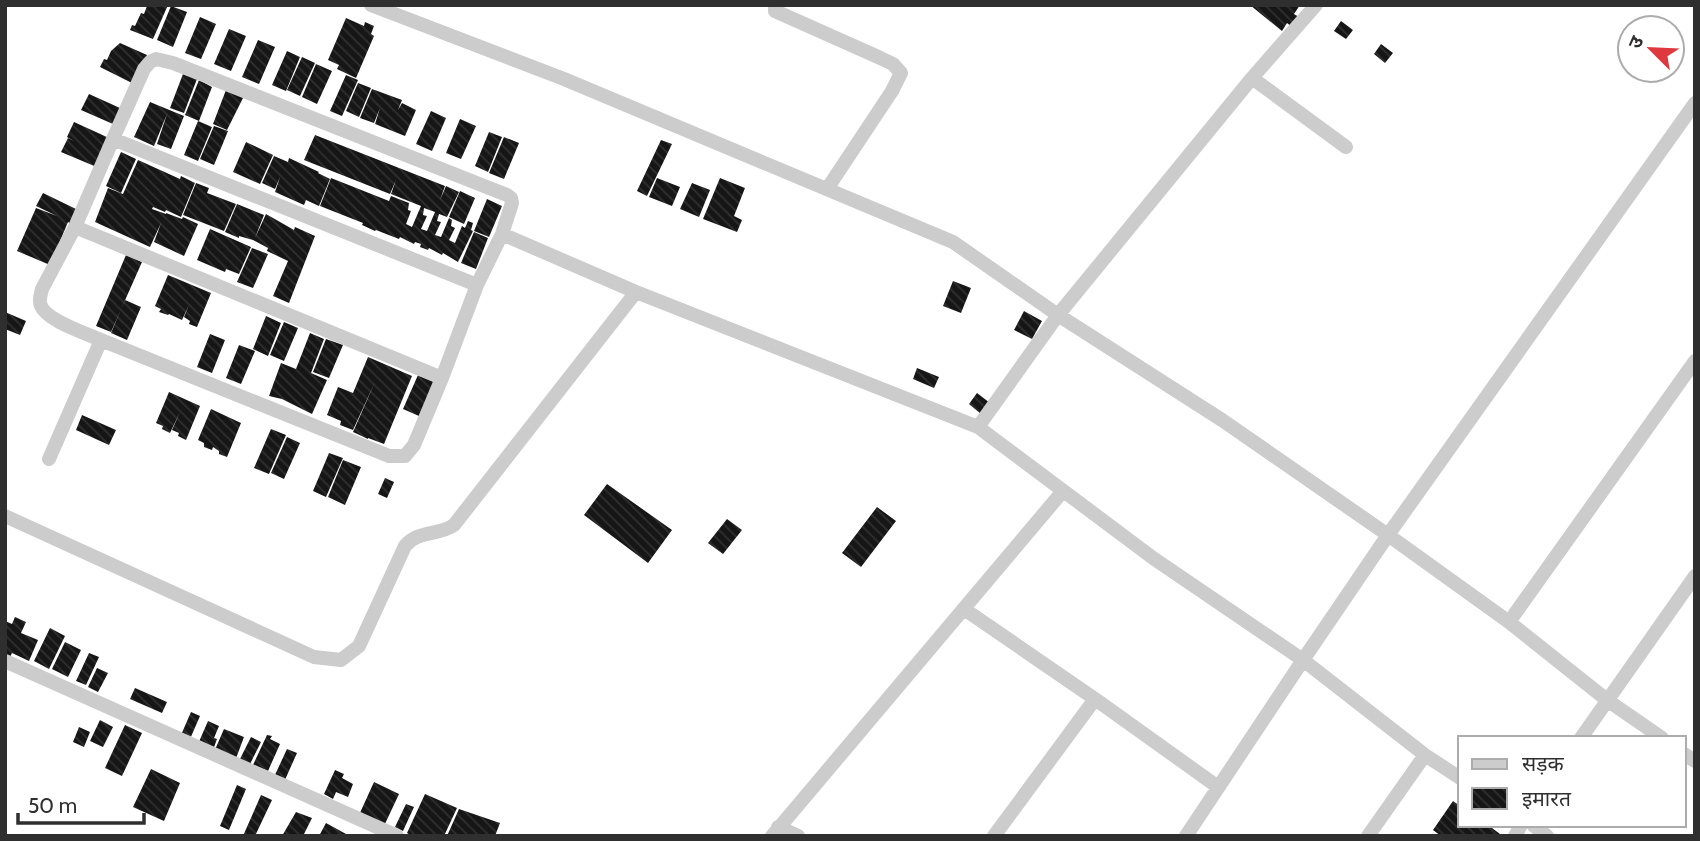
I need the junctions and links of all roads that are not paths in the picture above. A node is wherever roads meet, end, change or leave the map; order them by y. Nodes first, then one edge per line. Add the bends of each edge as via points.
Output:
1 (371, 5) edge
2 (775, 5) edge
3 (1316, 5) edge
4 (1252, 78) junction
5 (1695, 103) edge
6 (113, 139) junction
7 (1346, 147) dead end
8 (827, 189) junction
9 (75, 227) junction
10 (502, 234) junction
11 (477, 285) junction
12 (636, 292) junction
13 (1058, 315) junction
14 (101, 340) junction
15 (1695, 361) edge
16 (442, 378) junction
17 (978, 427) junction
18 (50, 459) dead end
19 (1063, 491) junction
20 (5, 516) edge
21 (1388, 535) junction
22 (1695, 576) edge
23 (964, 609) junction
24 (1509, 622) junction
25 (1303, 660) junction
26 (5, 661) edge
27 (1095, 699) junction
28 (1607, 700) junction
29 (1582, 736) edge
30 (1659, 736) edge
31 (1425, 755) junction
32 (1458, 777) edge
33 (1218, 787) junction
34 (775, 832) edge
35 (397, 836) edge
36 (798, 836) edge
37 (994, 836) edge
38 (1186, 836) edge
39 (1368, 836) edge

1 - 8 street via 564,79
2 - 8 street via 775,10 876,56 901,73
3 - 4 street
4 - 7 street
4 - 13 street
5 - 21 street
6 - 9 street
6 - 10 street via 144,69 156,59 507,195 512,203
6 - 11 street
8 - 13 street via 953,242
9 - 14 street via 42,289 42,309
9 - 16 street
10 - 11 street
10 - 12 street
11 - 16 street
12 - 17 street
12 - 20 street via 454,525 411,539 405,546 359,646 341,660 314,657
13 - 17 street
13 - 21 street via 1223,420
14 - 16 street via 388,456 405,456 414,445
14 - 18 street
15 - 24 street
17 - 19 street
19 - 23 street
19 - 25 street
21 - 24 street
21 - 25 street
22 - 28 street
23 - 27 street
23 - 34 street
24 - 28 street
25 - 31 street
25 - 33 street
26 - 35 street
27 - 33 street
27 - 37 street
28 - 29 street
28 - 30 street
31 - 32 street
31 - 39 street
33 - 38 street
34 - 36 street

